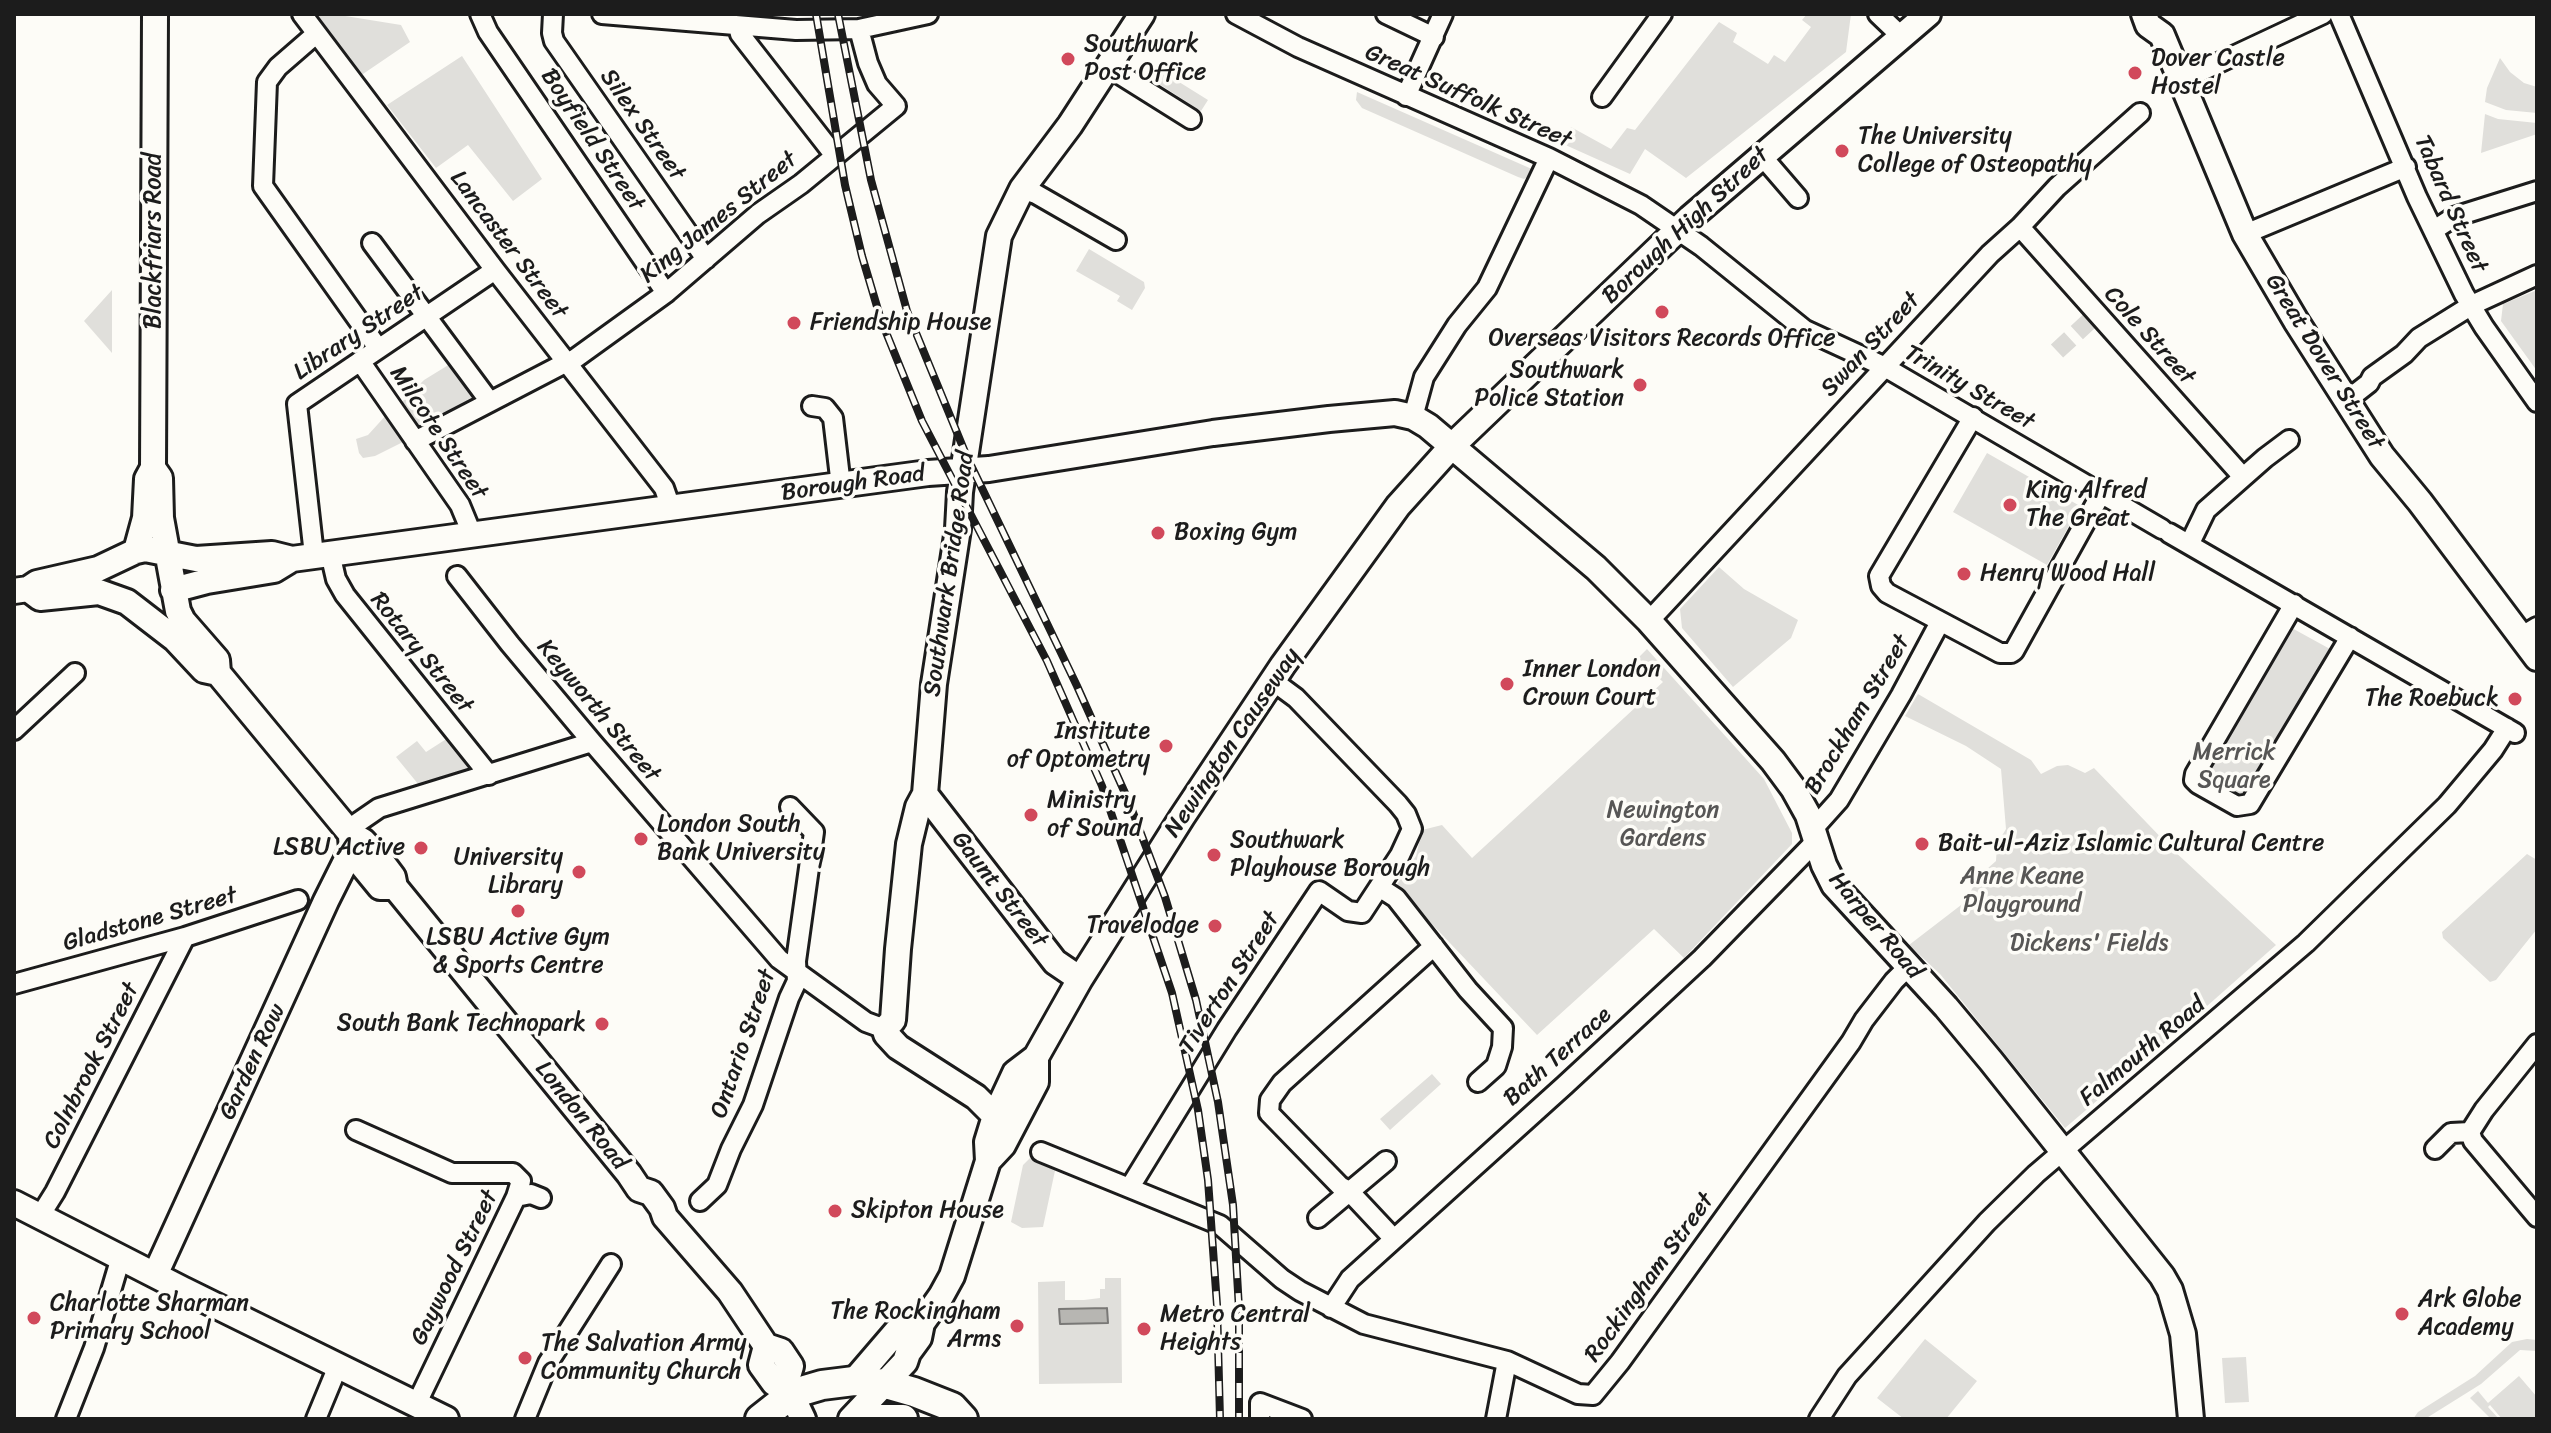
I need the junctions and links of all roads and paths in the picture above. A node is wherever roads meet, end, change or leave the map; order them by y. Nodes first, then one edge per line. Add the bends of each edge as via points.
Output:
1 (155, 14) edge
2 (302, 14) edge
3 (480, 14) edge
4 (553, 14) edge
5 (602, 14) edge
6 (928, 14) edge
7 (1142, 14) edge
8 (1236, 14) edge
9 (1386, 14) edge
10 (1443, 14) edge
11 (1662, 14) edge
12 (1878, 14) edge
13 (1928, 14) edge
14 (2144, 14) edge
15 (2323, 14) edge
16 (2339, 14) edge
17 (726, 21) edge
18 (2163, 24) edge
19 (859, 29) junction
20 (316, 34) junction
21 (1434, 37) junction
22 (1902, 37) junction
23 (1108, 67) junction
24 (2180, 81) junction
25 (1406, 96) junction
26 (1602, 97) dead end
27 (2140, 113) dead end
28 (1191, 119) dead end
29 (1761, 155) junction
30 (835, 156) junction
31 (1549, 158) junction
32 (2406, 167) junction
33 (1022, 189) junction
34 (2537, 191) edge
35 (1798, 198) dead end
36 (2020, 227) junction
37 (1678, 230) junction
38 (2434, 230) junction
39 (2245, 234) junction
40 (1116, 240) dead end
41 (372, 243) dead end
42 (706, 259) junction
43 (495, 270) junction
44 (2537, 275) edge
45 (666, 293) junction
46 (2472, 305) junction
47 (426, 316) junction
48 (378, 348) junction
49 (360, 361) junction
50 (568, 362) junction
51 (1883, 366) junction
52 (2346, 401) junction
53 (490, 402) junction
54 (2537, 402) edge
55 (812, 406) dead end
56 (1413, 417) junction
57 (1973, 417) junction
58 (2289, 440) dead end
59 (415, 441) junction
60 (1452, 446) junction
61 (153, 468) junction
62 (964, 471) junction
63 (2243, 477) junction
64 (841, 486) junction
65 (2101, 494) junction
66 (671, 508) junction
67 (472, 534) junction
68 (2190, 543) junction
69 (167, 553) junction
70 (128, 555) junction
71 (312, 556) junction
72 (457, 576) dead end
73 (23, 585) edge
74 (173, 590) junction
75 (2294, 604) junction
76 (133, 608) junction
77 (1649, 621) junction
78 (1940, 622) junction
79 (2529, 631) edge
80 (2350, 637) junction
81 (2537, 658) edge
82 (75, 673) dead end
83 (218, 673) junction
84 (1273, 681) junction
85 (14, 730) edge
86 (2512, 731) joint
87 (592, 742) junction
88 (489, 775) junction
89 (925, 794) junction
90 (790, 807) dead end
91 (1815, 834) junction
92 (350, 838) junction
93 (1379, 887) junction
94 (298, 900) dead end
95 (185, 937) junction
96 (1434, 946) junction
97 (1908, 967) junction
98 (797, 972) junction
99 (1080, 979) junction
100 (14, 984) edge
101 (885, 1029) junction
102 (2535, 1053) edge
103 (1036, 1057) junction
104 (1478, 1082) dead end
105 (995, 1116) junction
106 (356, 1130) dead end
107 (2470, 1132) junction
108 (2435, 1149) dead end
109 (2063, 1151) junction
110 (1041, 1152) dead end
111 (988, 1161) junction
112 (1386, 1161) dead end
113 (1130, 1187) junction
114 (1349, 1191) junction
115 (516, 1197) junction
116 (541, 1198) dead end
117 (700, 1201) dead end
118 (14, 1203) edge
119 (40, 1216) junction
120 (2537, 1217) edge
121 (1318, 1218) dead end
122 (1394, 1239) junction
123 (121, 1257) junction
124 (611, 1264) dead end
125 (155, 1275) junction
126 (1331, 1308) junction
127 (922, 1323) junction
128 (1507, 1361) junction
129 (338, 1366) junction
130 (854, 1381) junction
131 (886, 1384) junction
132 (794, 1400) edge
133 (416, 1405) junction
134 (1260, 1411) edge
135 (66, 1419) edge
136 (316, 1419) edge
137 (446, 1419) edge
138 (525, 1419) edge
139 (760, 1419) edge
140 (851, 1419) edge
141 (874, 1419) edge
142 (903, 1419) edge
143 (963, 1419) edge
144 (1302, 1419) edge
145 (1496, 1419) edge
146 (1819, 1419) edge
147 (2191, 1419) edge

1 - 61 main road, Blackfriars Road
2 - 20 street, Lancaster Street
3 - 45 street, Boyfield Street
4 - 42 street, Silex Street via 554,41
5 - 17 street
6 - 19 street
7 - 23 main road, Southwark Bridge Road
8 - 25 street, Great Suffolk Street
9 - 21 street
10 - 21 street
11 - 26 street
12 - 22 street
13 - 22 main road, Borough High Street
14 - 18 main road, Great Dover Street via 2148,25
15 - 24 street
16 - 32 street, Tabard Street
17 - 19 street via 796,30
17 - 30 street
18 - 24 main road, Great Dover Street
19 - 30 street, King James Street via 877,84 896,106
20 - 43 street, Lancaster Street
20 - 48 street, Milcote Street via 267,82 263,186
21 - 25 street
22 - 29 main road, Borough High Street
23 - 28 street
23 - 33 main road, Southwark Bridge Road
24 - 39 main road, Great Dover Street
25 - 31 street, Great Suffolk Street
27 - 36 street, Swan Street
29 - 35 street
29 - 37 main road, Borough High Street
30 - 42 street, King James Street
31 - 37 street, Great Suffolk Street
31 - 56 street via 1487,288 1424,377
32 - 38 street, Tabard Street
32 - 39 street
33 - 40 street
33 - 62 main road, Southwark Bridge Road via 997,244
34 - 38 street via 2454,217
36 - 51 street, Swan Street
36 - 63 street, Cole Street
37 - 51 street, Trinity Street via 1805,330
37 - 60 main road, Borough High Street
38 - 46 street, Tabard Street
39 - 52 main road, Great Dover Street
41 - 47 street
42 - 45 street, King James Street
43 - 47 street, Library Street
43 - 50 street, Lancaster Street
44 - 46 street
45 - 50 street, King James Street
46 - 52 street via 2419,338
46 - 54 street, Tabard Street
47 - 48 street, Library Street
47 - 53 street
48 - 49 street, Library Street
49 - 59 street, Milcote Street
49 - 71 street, Library Street via 297,404
50 - 53 street, King James Street
50 - 66 street, Lancaster Street via 664,488
51 - 57 street, Trinity Street
51 - 77 street, Swan Street
52 - 79 main road, Great Dover Street via 2382,456
53 - 59 street, King James Street
55 - 64 street via 825,408 833,418
56 - 60 main road
56 - 62 main road, Borough Road via 1395,413 1329,419
57 - 65 street, Trinity Street
57 - 78 street via 1879,576 1887,593
58 - 63 street
59 - 67 street, Milcote Street via 464,512
60 - 77 main road, Harper Road via 1596,568
60 - 84 main road, Newington Causeway via 1382,526
61 - 69 main road, Blackfriars Road via 160,478
61 - 70 main road, Blackfriars Road via 147,479 145,518
62 - 64 main road, Borough Road
62 - 89 main road, Southwark Bridge Road via 934,684
63 - 68 street via 2206,510
64 - 66 main road, Borough Road
65 - 68 street, Trinity Street
65 - 78 street via 2014,651 2000,653
66 - 67 main road, Borough Road
67 - 71 main road, Borough Road
68 - 75 street, Trinity Street
69 - 70 main road, Borough Road via 145,549
69 - 71 main road, Borough Road via 196,559
69 - 74 main road, Blackfriars Road
70 - 73 main road via 98,569
70 - 76 main road via 118,581
71 - 74 main road, Borough Road via 274,570
71 - 88 street, Rotary Street via 336,579
72 - 87 street, Keyworth Street
73 - 76 main road via 40,598 99,592
74 - 83 main road via 183,621 217,660
75 - 80 street, Trinity Street
75 - 80 street via 2195,774 2198,784 2237,806 2250,804
76 - 83 main road via 175,639 204,670
77 - 91 main road, Harper Road via 1773,761
78 - 91 street, Brockham Street
79 - 81 main road, Great Dover Street
80 - 86 street, Trinity Street
82 - 85 street
83 - 92 main road
84 - 93 street, Tiverton Street via 1296,698 1406,814 1412,829
84 - 99 main road, Newington Causeway
86 - 109 street, Falmouth Road via 2447,805 2306,943
87 - 88 street
87 - 98 street, Keyworth Street via 716,889
88 - 92 street via 379,808
89 - 99 main road, Gaunt Street via 1055,962
89 - 101 main road, Southwark Bridge Road via 909,844 893,1020
90 - 98 street, Ontario Street via 814,832
91 - 97 main road, Harper Road via 1834,885
91 - 122 street, Bath Terrace via 1702,958
92 - 125 main road, Garden Row
92 - 132 main road, London Road via 357,859 380,887 395,887 639,1189 651,1193 766,1346 781,1351 791,1366
93 - 96 street via 1396,898
93 - 113 street, Tiverton Street via 1362,913 1348,911 1319,891
94 - 95 street, Gladstone Street
95 - 100 street, Gladstone Street
95 - 119 street, Colnbrook Street
96 - 104 street via 1503,1028 1496,1066
96 - 114 street via 1282,1083 1270,1100 1269,1113
97 - 109 main road, Harper Road
97 - 128 street, Rockingham Street via 1864,1020 1593,1395 1578,1394
98 - 101 street, Keyworth Street via 866,1022
98 - 117 street, Ontario Street via 753,1105 717,1185
99 - 103 main road, Newington Causeway
101 - 105 main road via 898,1047 976,1097
102 - 107 street
103 - 105 main road, Newington Causeway via 1015,1073
103 - 111 main road, Newington Causeway via 1036,1082 1003,1145
105 - 111 main road, Newington Causeway
106 - 115 street, Gaywood Street via 452,1173 513,1173 521,1181
107 - 108 street via 2451,1133
107 - 120 street
109 - 146 street, Falmouth Road via 1971,1239 1847,1376
109 - 147 main road, Harper Road via 2170,1290 2183,1334
110 - 113 street, Rockingham Street
111 - 127 main road, Newington Causeway via 952,1276
112 - 114 street
113 - 126 street, Rockingham Street via 1220,1225 1282,1279
114 - 121 street
114 - 122 street
115 - 116 street
115 - 133 street, Gaywood Street
118 - 119 main road
119 - 123 main road
122 - 126 street, Bath Terrace via 1350,1279
123 - 125 main road
123 - 135 street
124 - 138 street via 548,1363
125 - 129 main road
126 - 128 street, Rockingham Street via 1364,1324
127 - 130 main road, Newington Causeway via 902,1325
127 - 131 main road, Newington Causeway via 905,1362
128 - 145 street
129 - 133 main road
129 - 136 street
130 - 131 highway
130 - 132 highway via 815,1386
131 - 140 main road, Newington Causeway
131 - 143 highway via 946,1404
132 - 139 highway
133 - 137 main road
134 - 144 street
141 - 142 highway

